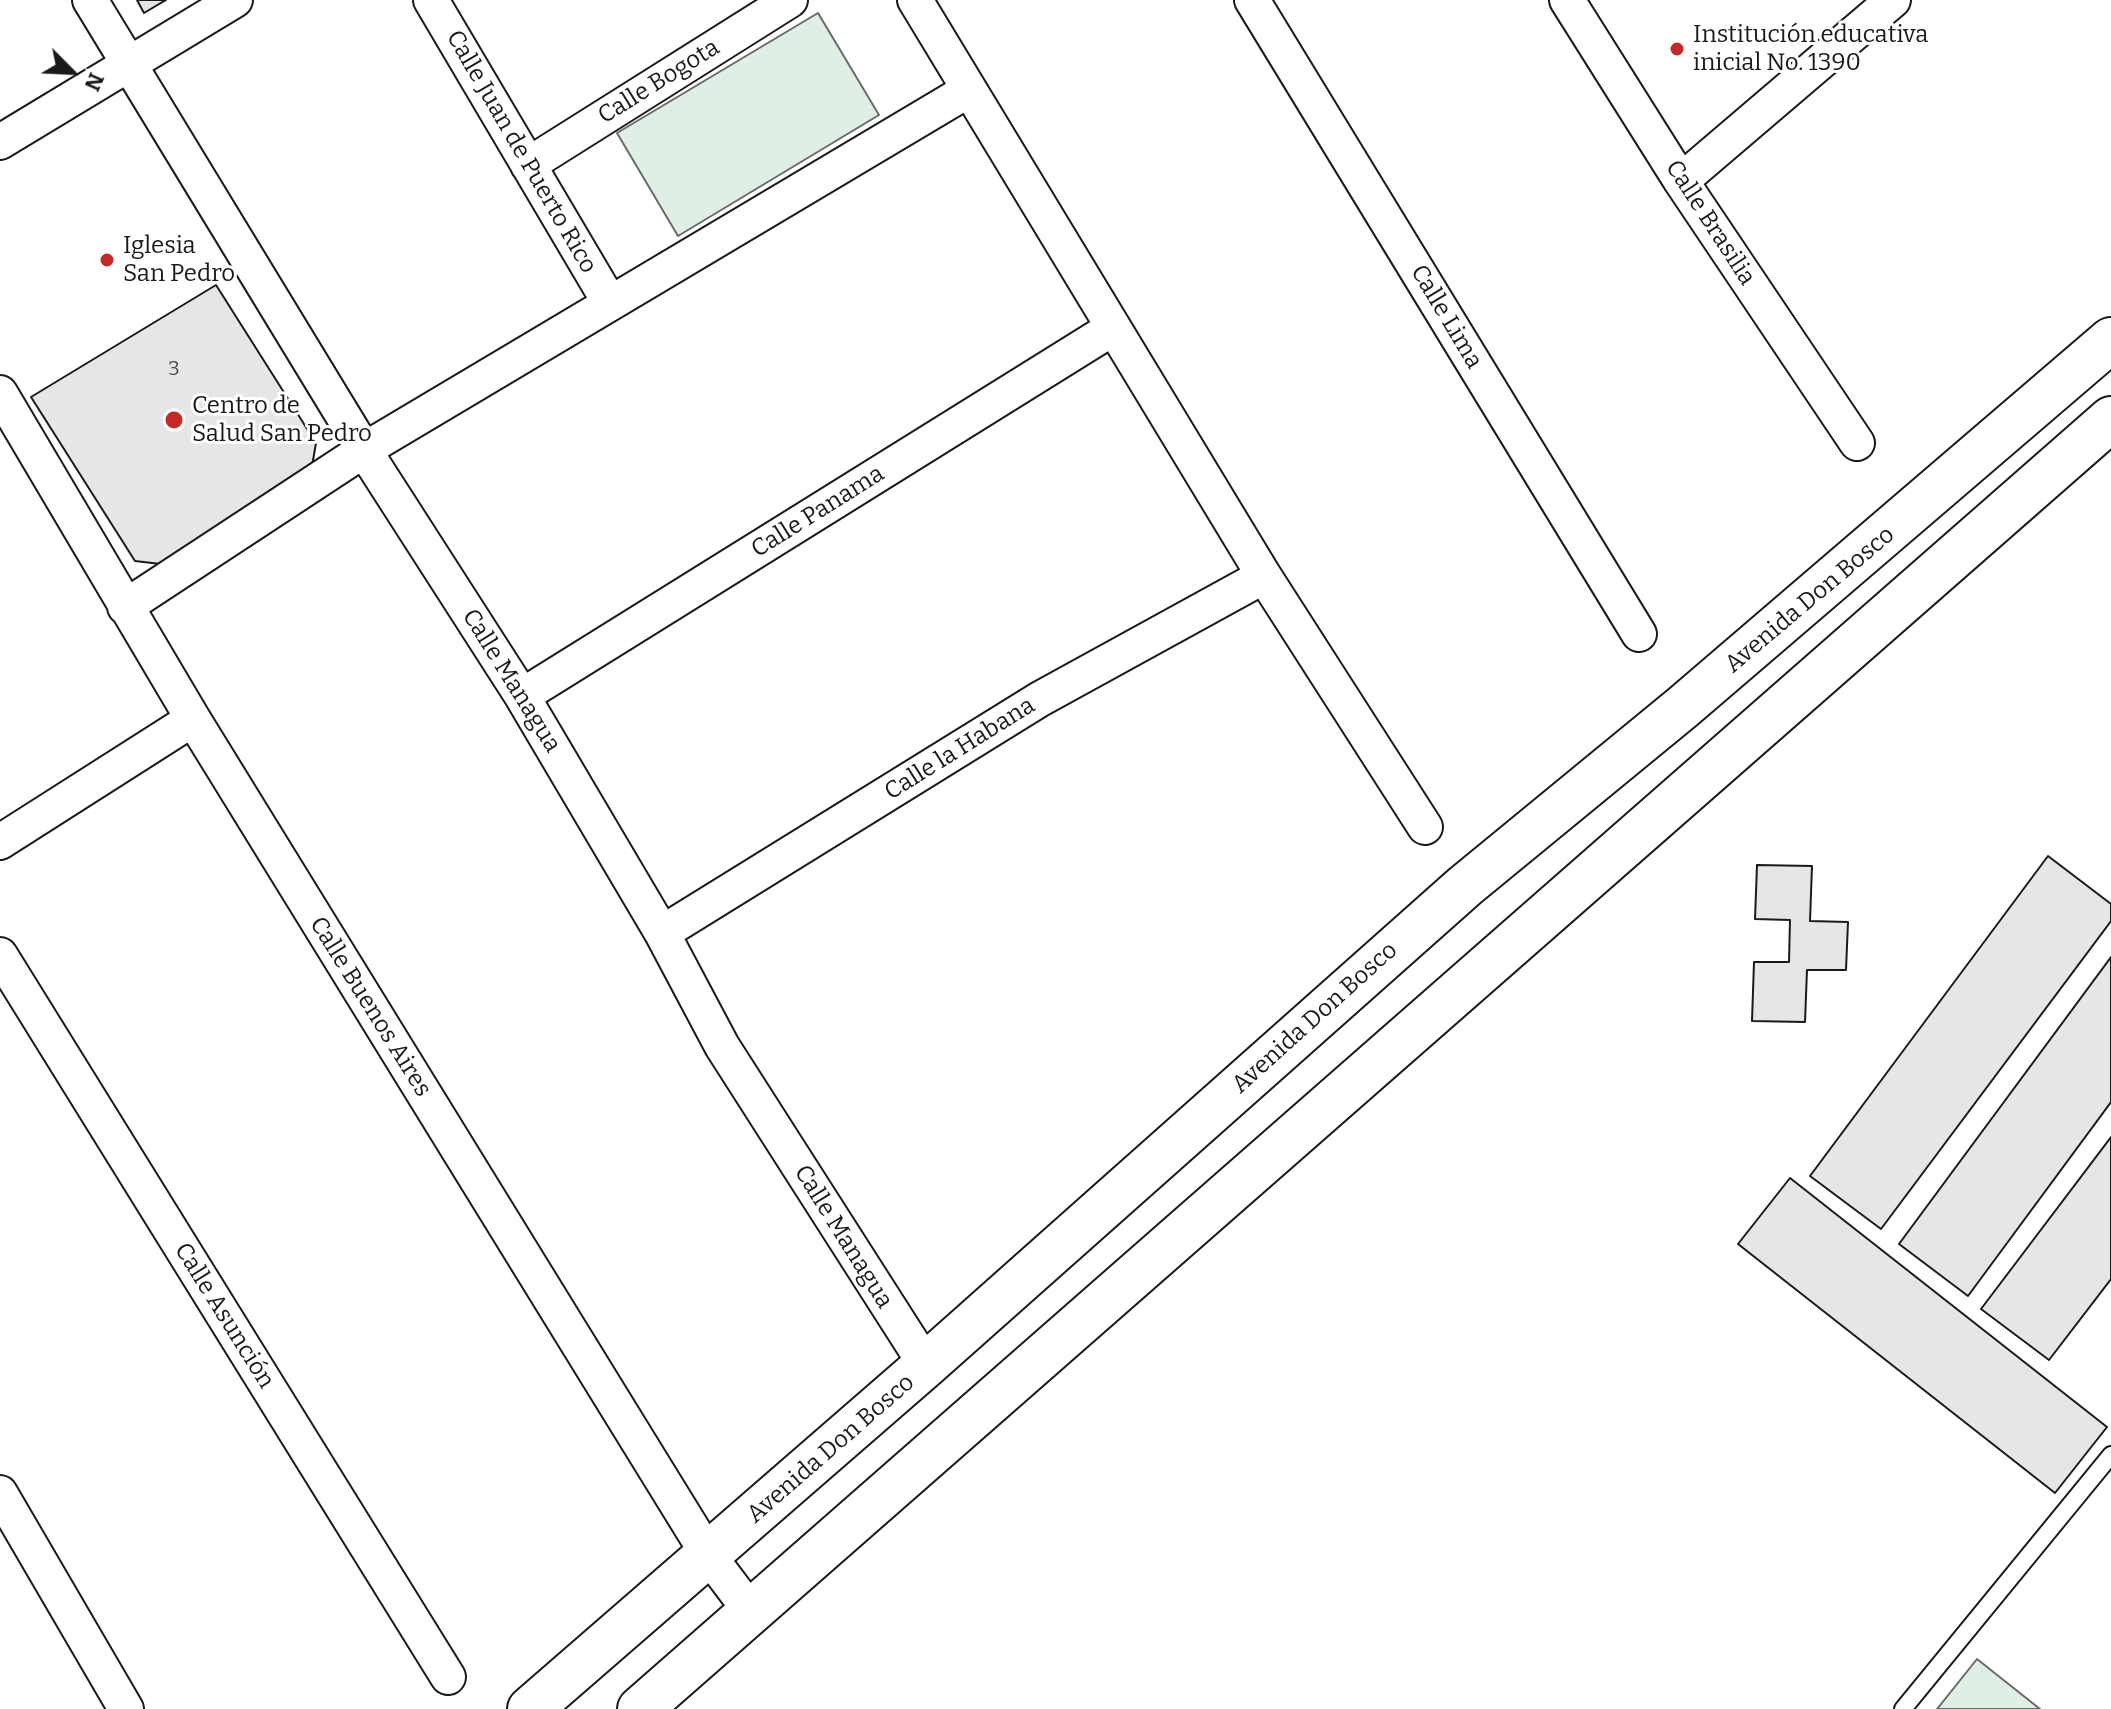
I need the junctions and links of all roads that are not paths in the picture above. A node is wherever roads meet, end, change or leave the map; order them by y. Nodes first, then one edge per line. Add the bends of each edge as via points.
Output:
1 (90, 0) edge
2 (235, 0) edge
3 (431, 0) edge
4 (790, 0) edge
5 (915, 0) edge
6 (1252, 0) edge
7 (1567, 0) edge
8 (1893, 0) edge
9 (129, 65) junction
10 (967, 91) junction
11 (0, 142) edge
12 (528, 165) junction
13 (1681, 181) junction
14 (610, 303) junction
15 (1113, 328) junction
16 (2111, 340) edge
17 (0, 393) edge
18 (2111, 419) edge
19 (1857, 443) dead end
20 (364, 450) junction
21 (1264, 576) junction
22 (125, 607) junction
23 (1639, 634) dead end
24 (522, 696) junction
25 (193, 719) junction
26 (1425, 827) dead end
27 (0, 842) edge
28 (662, 933) junction
29 (0, 955) edge
30 (926, 1365) junction
31 (2111, 1455) edge
32 (0, 1493) edge
33 (709, 1556) junction
34 (752, 1613) junction
35 (448, 1677) dead end
36 (126, 1709) edge
37 (530, 1709) edge
38 (640, 1709) edge
39 (1903, 1709) edge

1 - 9 street, Calle Managua
2 - 9 street
3 - 12 street, Calle Juan de Puerto Rico
4 - 12 street, Calle Bogota
5 - 10 street
6 - 23 street, Calle Lima
7 - 13 street, Calle Brasilia
8 - 13 street
9 - 11 street
9 - 20 street, Calle Managua
10 - 14 street
10 - 15 street
12 - 14 street, Calle Juan de Puerto Rico
13 - 19 street, Calle Brasilia
14 - 20 street
15 - 21 street
15 - 24 street, Calle Panama
16 - 30 main road, Avenida Don Bosco via 1683,707 1465,886
17 - 22 street, Calle Buenos Aires
18 - 34 main road
20 - 22 street
20 - 24 street, Calle Managua
21 - 26 street
21 - 28 street, Calle la Habana via 1040,699
22 - 25 street, Calle Buenos Aires
24 - 28 street, Calle Managua
25 - 27 street
25 - 33 street, Calle Buenos Aires
28 - 30 street, Calle Managua via 722,1046
29 - 35 street, Calle Asunción
30 - 33 main road, Avenida Don Bosco
31 - 39 lane
32 - 36 street
33 - 34 street, Calle Buenos Aires
33 - 37 main road, Avenida Don Bosco
34 - 38 main road

